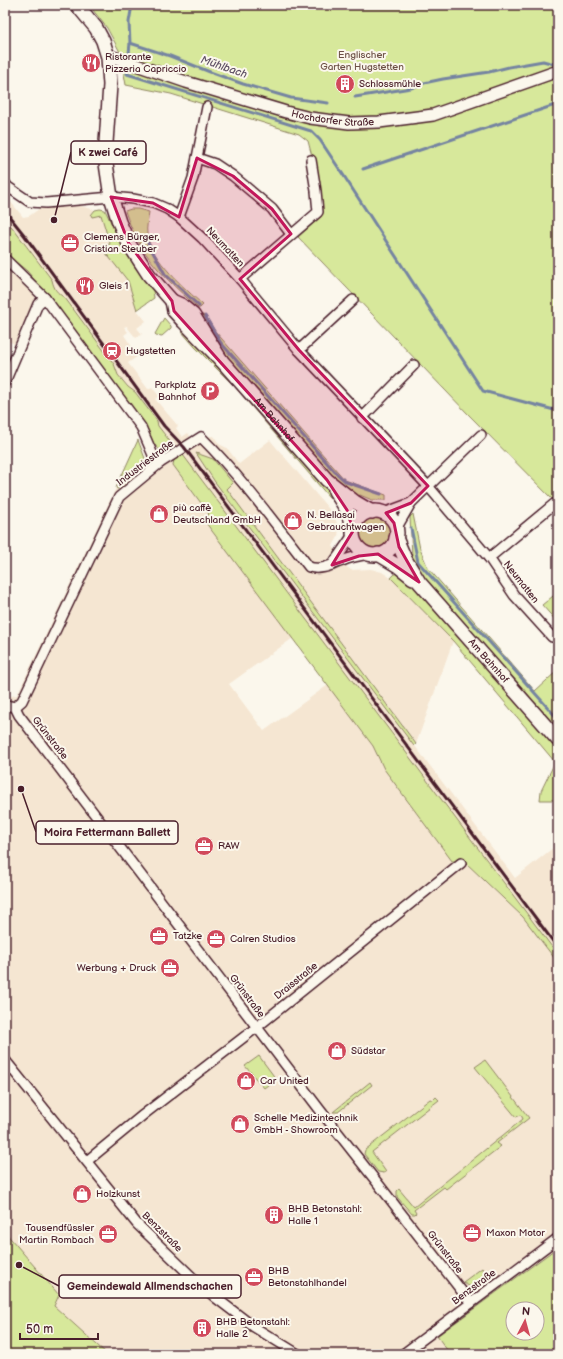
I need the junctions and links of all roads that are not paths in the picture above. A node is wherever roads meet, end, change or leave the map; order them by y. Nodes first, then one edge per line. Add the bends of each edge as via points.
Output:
1 (77, 5) edge
2 (108, 57) junction
3 (557, 71) edge
4 (207, 107) dead end
5 (197, 158) junction
6 (311, 160) dead end
7 (5, 183) edge
8 (111, 197) junction
9 (179, 217) junction
10 (291, 234) junction
11 (5, 259) edge
12 (240, 279) junction
13 (46, 298) junction
14 (354, 300) dead end
15 (299, 350) junction
16 (414, 365) dead end
17 (5, 382) edge
18 (362, 418) junction
19 (481, 435) dead end
20 (160, 463) junction
21 (328, 480) junction
22 (428, 486) junction
23 (411, 503) junction
24 (554, 504) dead end
25 (378, 512) junction
26 (353, 532) junction
27 (396, 533) junction
28 (374, 554) junction
29 (489, 558) junction
30 (332, 565) junction
31 (419, 582) junction
32 (552, 637) dead end
33 (5, 705) edge
34 (15, 707) junction
35 (558, 740) edge
36 (461, 862) dead end
37 (257, 1027) junction
38 (5, 1060) edge
39 (87, 1161) junction
40 (558, 1238) edge
41 (471, 1303) junction
42 (298, 1354) edge
43 (403, 1354) edge

1 - 2 main road, Am Bahnhof via 96,28
2 - 3 street, Hochdorfer Straße via 286,112 349,123 379,122 433,114
2 - 8 main road, Am Bahnhof via 110,85 106,157
4 - 5 street
5 - 9 street via 193,178
5 - 10 street via 215,164 233,176 272,209
6 - 10 street via 318,212
7 - 8 street via 30,202
8 - 9 street, Neumatten via 154,203
8 - 21 main road, Am Bahnhof via 129,244 149,275 172,301 193,315 221,360
9 - 12 street, Neumatten
10 - 12 street
11 - 13 street
12 - 15 street, Neumatten
13 - 17 street via 38,304
13 - 20 street via 140,426 153,455
14 - 15 street
15 - 18 street, Neumatten
16 - 18 street
18 - 22 street, Neumatten
19 - 22 street
20 - 30 street, Industriestraße via 201,437 239,478 309,567 316,569
20 - 34 street, Industriestraße via 119,496 22,701
21 - 25 main road, Am Bahnhof via 355,502
21 - 26 main road, Am Bahnhof via 347,510
22 - 23 street
22 - 29 street, Neumatten
23 - 25 street
23 - 27 street
24 - 29 street, Neumatten
25 - 26 main road via 365,514
25 - 27 main road, Am Bahnhof via 393,521
26 - 28 main road, Am Bahnhof via 358,548
26 - 30 street
27 - 28 main road via 388,550
27 - 31 main road, Am Bahnhof via 405,559
28 - 30 street, Industriestraße
28 - 31 main road, Am Bahnhof via 398,566
29 - 32 street, Neumatten via 514,595
31 - 35 main road, Am Bahnhof
33 - 34 street
34 - 37 street, Grünstraße via 19,716
36 - 37 street, Draisstraße
37 - 39 street, Draisstraße
37 - 41 street, Grünstraße
38 - 39 street, Benzstraße
39 - 42 street, Benzstraße via 137,1224 192,1277 254,1327
40 - 41 street, Benzstraße
41 - 43 street, Benzstraße

